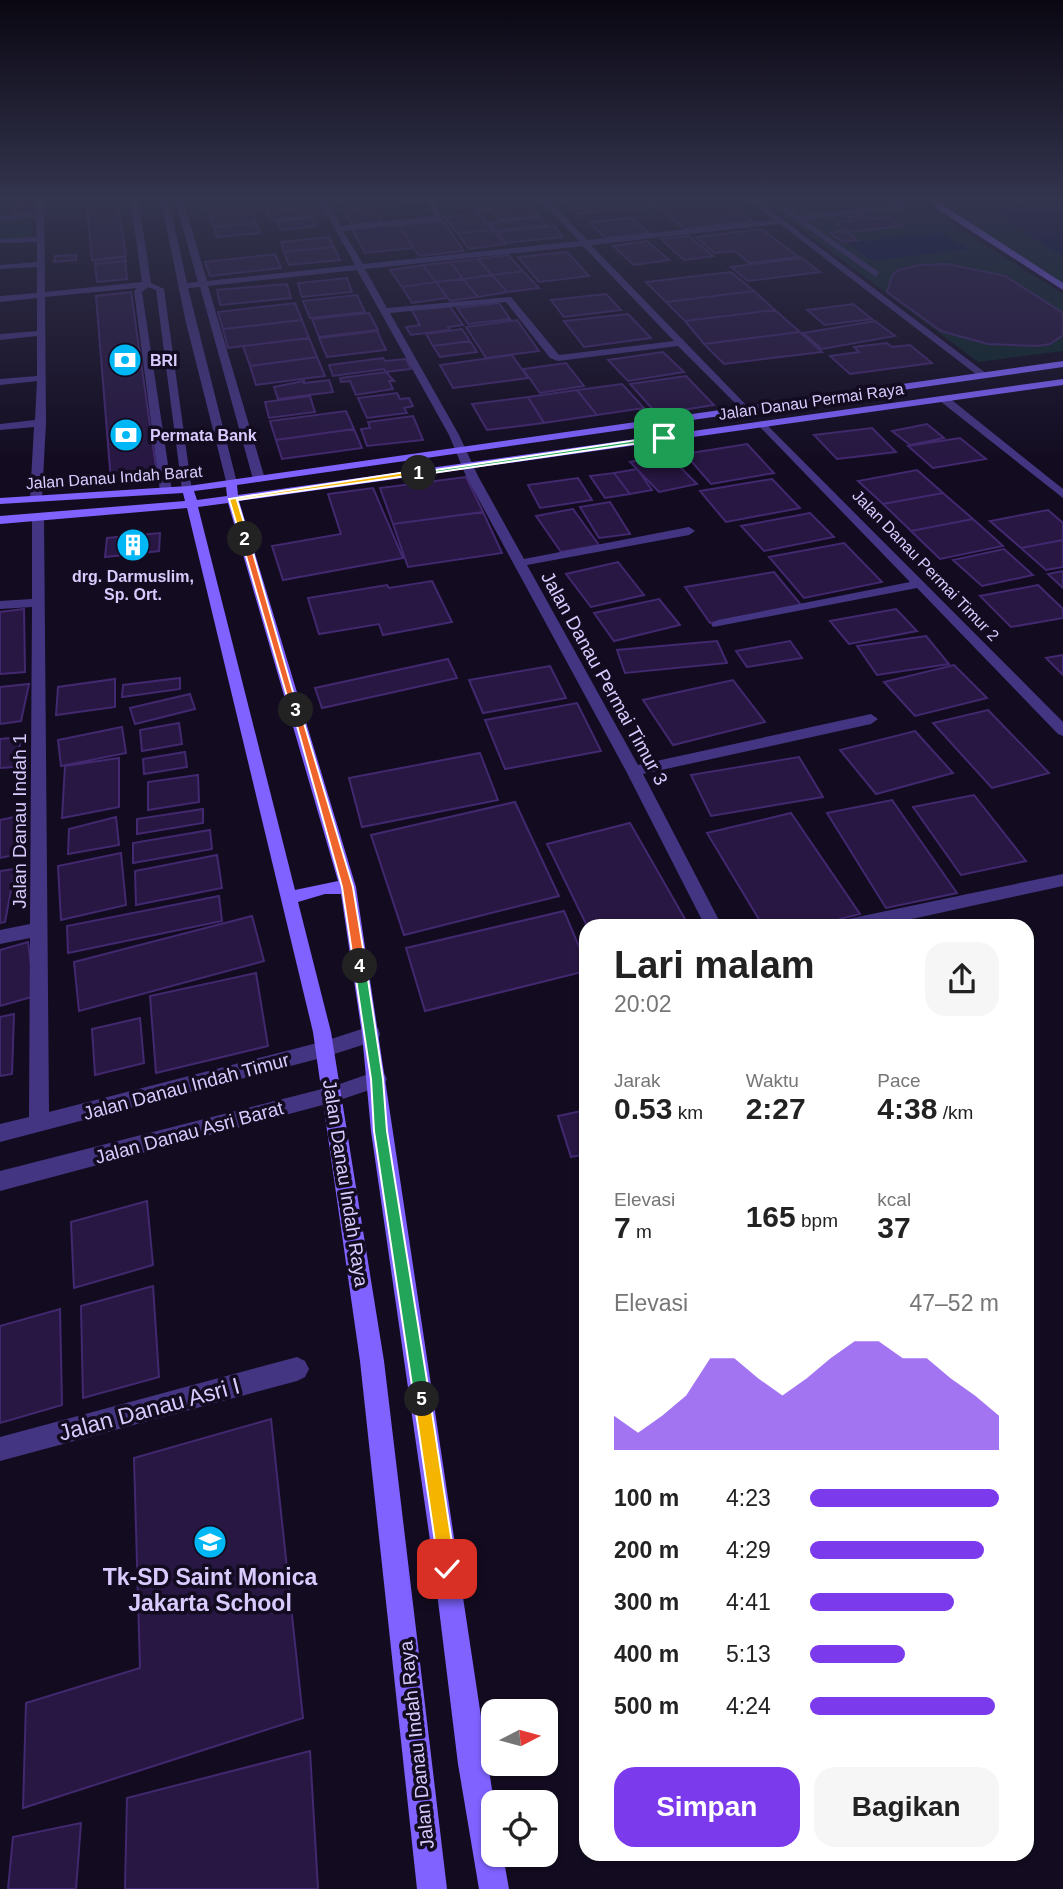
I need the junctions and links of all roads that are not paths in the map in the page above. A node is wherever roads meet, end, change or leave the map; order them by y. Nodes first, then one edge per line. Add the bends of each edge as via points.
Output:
1 (42, 284) edge
2 (146, 284) edge
3 (147, 284) joint
4 (203, 284) edge
5 (204, 284) edge
6 (370, 284) edge
7 (624, 284) edge
8 (865, 284) edge
9 (185, 286) joint
10 (42, 296) junction
11 (0, 299) edge
12 (385, 311) junction
13 (42, 333) junction
14 (0, 337) edge
15 (679, 343) junction
16 (1063, 364) edge
17 (172, 373) junction
18 (150, 376) junction
19 (984, 376) junction
20 (42, 378) junction
21 (0, 382) edge
22 (1063, 382) edge
23 (944, 398) junction
24 (745, 410) junction
25 (41, 423) junction
26 (763, 424) junction
27 (0, 427) edge
28 (461, 451) junction
29 (467, 465) junction
30 (259, 479) junction
31 (166, 491) junction
32 (228, 491) junction
33 (1063, 495) edge
34 (191, 497) junction
35 (36, 498) junction
36 (0, 501) edge
37 (38, 518) junction
38 (0, 520) edge
39 (689, 531) dead end
40 (520, 563) junction
41 (920, 584) junction
42 (38, 603) junction
43 (0, 605) edge
44 (718, 624) dead end
45 (871, 719) dead end
46 (1063, 731) edge
47 (635, 771) junction
48 (1063, 880) edge
49 (348, 887) junction
50 (289, 898) junction
51 (710, 919) edge
52 (881, 919) edge
53 (40, 929) junction
54 (0, 937) edge
55 (371, 1034) junction
56 (325, 1049) junction
57 (377, 1079) junction
58 (334, 1094) junction
59 (39, 1124) junction
60 (0, 1133) edge
61 (0, 1181) edge
62 (297, 1369) dead end
63 (0, 1449) edge
64 (432, 1889) edge
65 (494, 1889) edge

1 - 10 street
2 - 10 street
3 - 17 street via 160,289
3 - 18 street via 138,291
4 - 9 street
5 - 30 street
6 - 12 street, Jalan Danau Permai Timur 3
7 - 15 street
8 - 19 street
9 - 32 street
10 - 11 street
10 - 13 street
12 - 15 street via 508,299 558,358
12 - 28 street, Jalan Danau Permai Timur 3
13 - 14 street
13 - 20 street
15 - 24 street
16 - 19 street, Jalan Danau Permai Raya
17 - 18 street
17 - 34 street
18 - 31 street
19 - 24 street, Jalan Danau Permai Raya
20 - 21 street
20 - 25 street
22 - 23 street, Jalan Danau Permai Raya
23 - 26 street, Jalan Danau Permai Raya
23 - 33 street
24 - 28 street, Jalan Danau Permai Raya
25 - 27 street
25 - 35 street
26 - 29 street, Jalan Danau Permai Raya
26 - 41 street, Jalan Danau Permai Timur 2
28 - 29 street, Jalan Danau Permai Timur 3
28 - 30 street, Jalan Danau Permai Raya
29 - 32 street, Jalan Danau Permai Raya
29 - 40 street, Jalan Danau Permai Timur 3
30 - 32 street, Jalan Danau Permai Raya
31 - 34 street, Jalan Danau Indah Barat
31 - 35 street, Jalan Danau Indah Barat
32 - 34 street, Jalan Danau Permai Raya
32 - 49 street
34 - 37 street, Jalan Danau Indah Barat
34 - 50 street, Jalan Danau Indah Raya
35 - 36 street, Jalan Danau Indah Barat
37 - 38 street, Jalan Danau Indah Barat
37 - 42 street, Jalan Danau Indah 1
39 - 40 street
40 - 47 street, Jalan Danau Permai Timur 3
41 - 44 street
41 - 46 street, Jalan Danau Permai Timur 2
42 - 43 street
42 - 53 street, Jalan Danau Indah 1
45 - 47 street
47 - 51 street, Jalan Danau Permai Timur 3
48 - 52 street
49 - 50 street
49 - 55 street
50 - 56 street, Jalan Danau Indah Raya
53 - 54 street
53 - 59 street, Jalan Danau Indah 1
55 - 56 street, Jalan Danau Indah Timur
55 - 57 street
56 - 58 street, Jalan Danau Indah Raya
56 - 59 street, Jalan Danau Indah Timur
57 - 58 street, Jalan Danau Asri Barat
57 - 65 street via 472,1764
58 - 61 street, Jalan Danau Asri Barat
58 - 64 street, Jalan Danau Indah Raya via 372,1361
59 - 60 street, Jalan Danau Indah Timur
62 - 63 street, Jalan Danau Asri I

